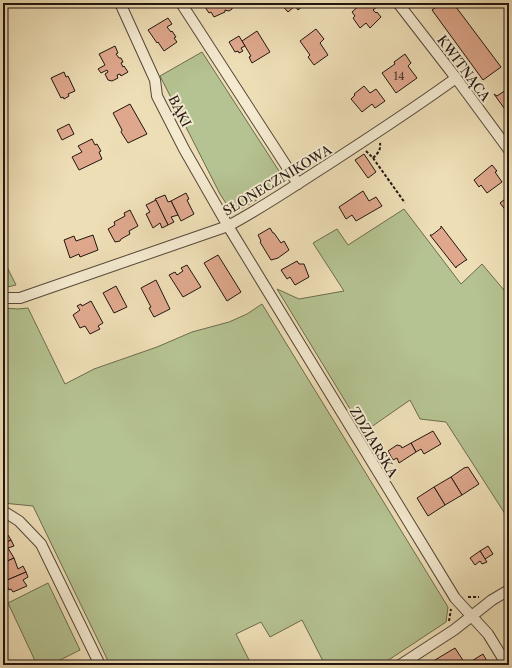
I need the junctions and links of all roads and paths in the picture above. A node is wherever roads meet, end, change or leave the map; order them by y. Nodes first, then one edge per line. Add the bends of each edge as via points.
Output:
1 (120, 3) edge
2 (181, 3) edge
3 (398, 3) edge
4 (456, 78) junction
5 (508, 147) edge
6 (373, 158) dead end
7 (298, 184) junction
8 (405, 203) dead end
9 (228, 226) junction
10 (3, 298) edge
11 (3, 511) edge
12 (509, 590) edge
13 (451, 608) dead end
14 (471, 616) junction
15 (450, 625) dead end
16 (100, 665) edge
17 (400, 665) edge
18 (507, 665) edge

1 - 9 street, BĄKI via 155,80 158,96 184,149
2 - 7 street
3 - 4 street, KWITNĄCA
4 - 5 street, KWITNĄCA
4 - 7 street, SŁONECZNIKOWA
6 - 8 path
7 - 9 street, SŁONECZNIKOWA
9 - 10 street, SŁONECZNIKOWA via 20,298
9 - 14 street, ZDZIARSKA via 455,598
11 - 16 street via 19,521 41,544
12 - 14 street
13 - 15 path
14 - 17 street
14 - 18 street, ZDZIARSKA via 491,638

